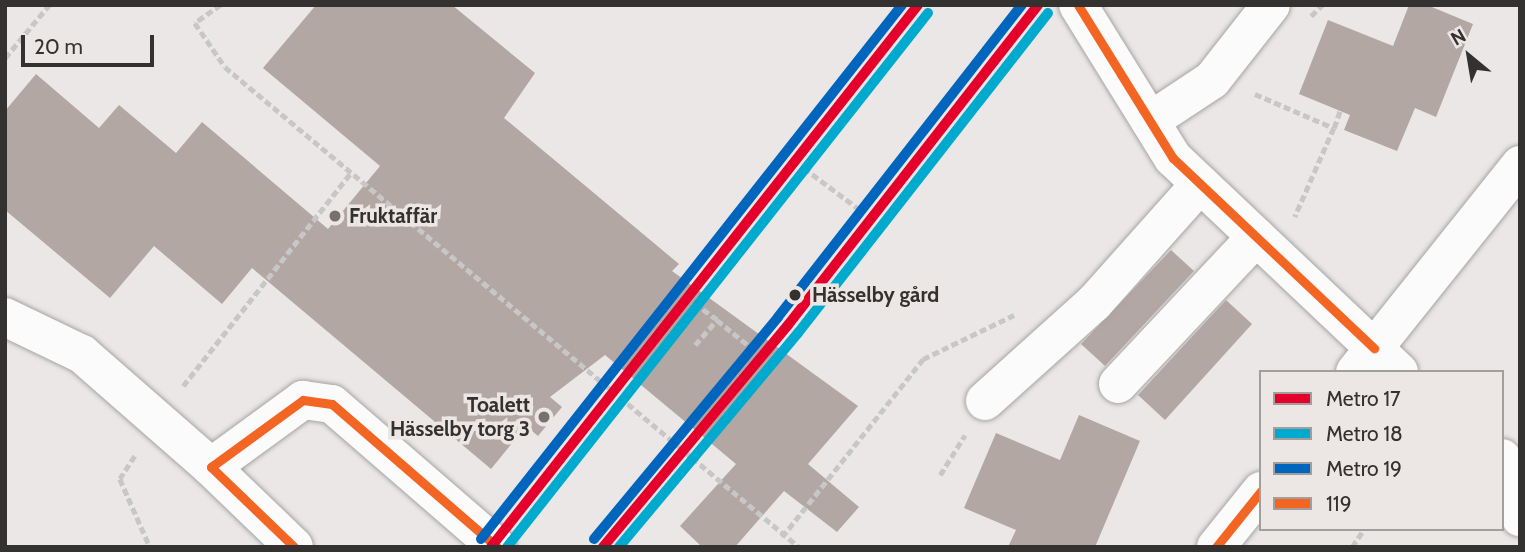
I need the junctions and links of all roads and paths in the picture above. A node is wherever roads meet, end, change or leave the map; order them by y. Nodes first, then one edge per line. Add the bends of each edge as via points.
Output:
1 (49, 5) edge
2 (220, 5) edge
3 (1079, 5) edge
4 (1271, 5) edge
5 (5, 58) edge
6 (1241, 88) dead end
7 (1340, 111) dead end
8 (1150, 121) junction
9 (1334, 128) junction
10 (1520, 165) edge
11 (804, 168) dead end
12 (352, 171) junction
13 (1200, 184) junction
14 (863, 212) dead end
15 (1267, 247) junction
16 (695, 304) dead end
17 (1022, 311) dead end
18 (5, 317) edge
19 (717, 320) junction
20 (695, 345) dead end
21 (754, 349) dead end
22 (1376, 364) edge
23 (1118, 384) dead end
24 (181, 388) dead end
25 (985, 401) dead end
26 (1504, 463) edge
27 (211, 467) junction
28 (120, 479) dead end
29 (1259, 493) edge
30 (1520, 517) edge
31 (1363, 531) edge
32 (782, 537) junction
33 (149, 547) edge
34 (293, 547) edge
35 (497, 547) edge
36 (799, 547) edge
37 (1216, 547) edge
38 (1352, 547) edge

1 - 5 path
2 - 12 path via 195,23 225,67
3 - 8 street
4 - 8 street via 1212,80
6 - 9 path
7 - 9 path
8 - 13 street via 1173,158
9 - 15 path
10 - 22 street
11 - 14 path
12 - 24 path
12 - 32 path
13 - 15 street
13 - 25 street via 1094,303
15 - 22 street
15 - 23 street
16 - 19 path
17 - 32 path via 923,359
18 - 27 street via 82,354
19 - 20 path
19 - 21 path
26 - 30 street
27 - 34 street
27 - 35 street via 303,400 332,404
28 - 33 path
29 - 37 street
31 - 38 path
32 - 36 path

